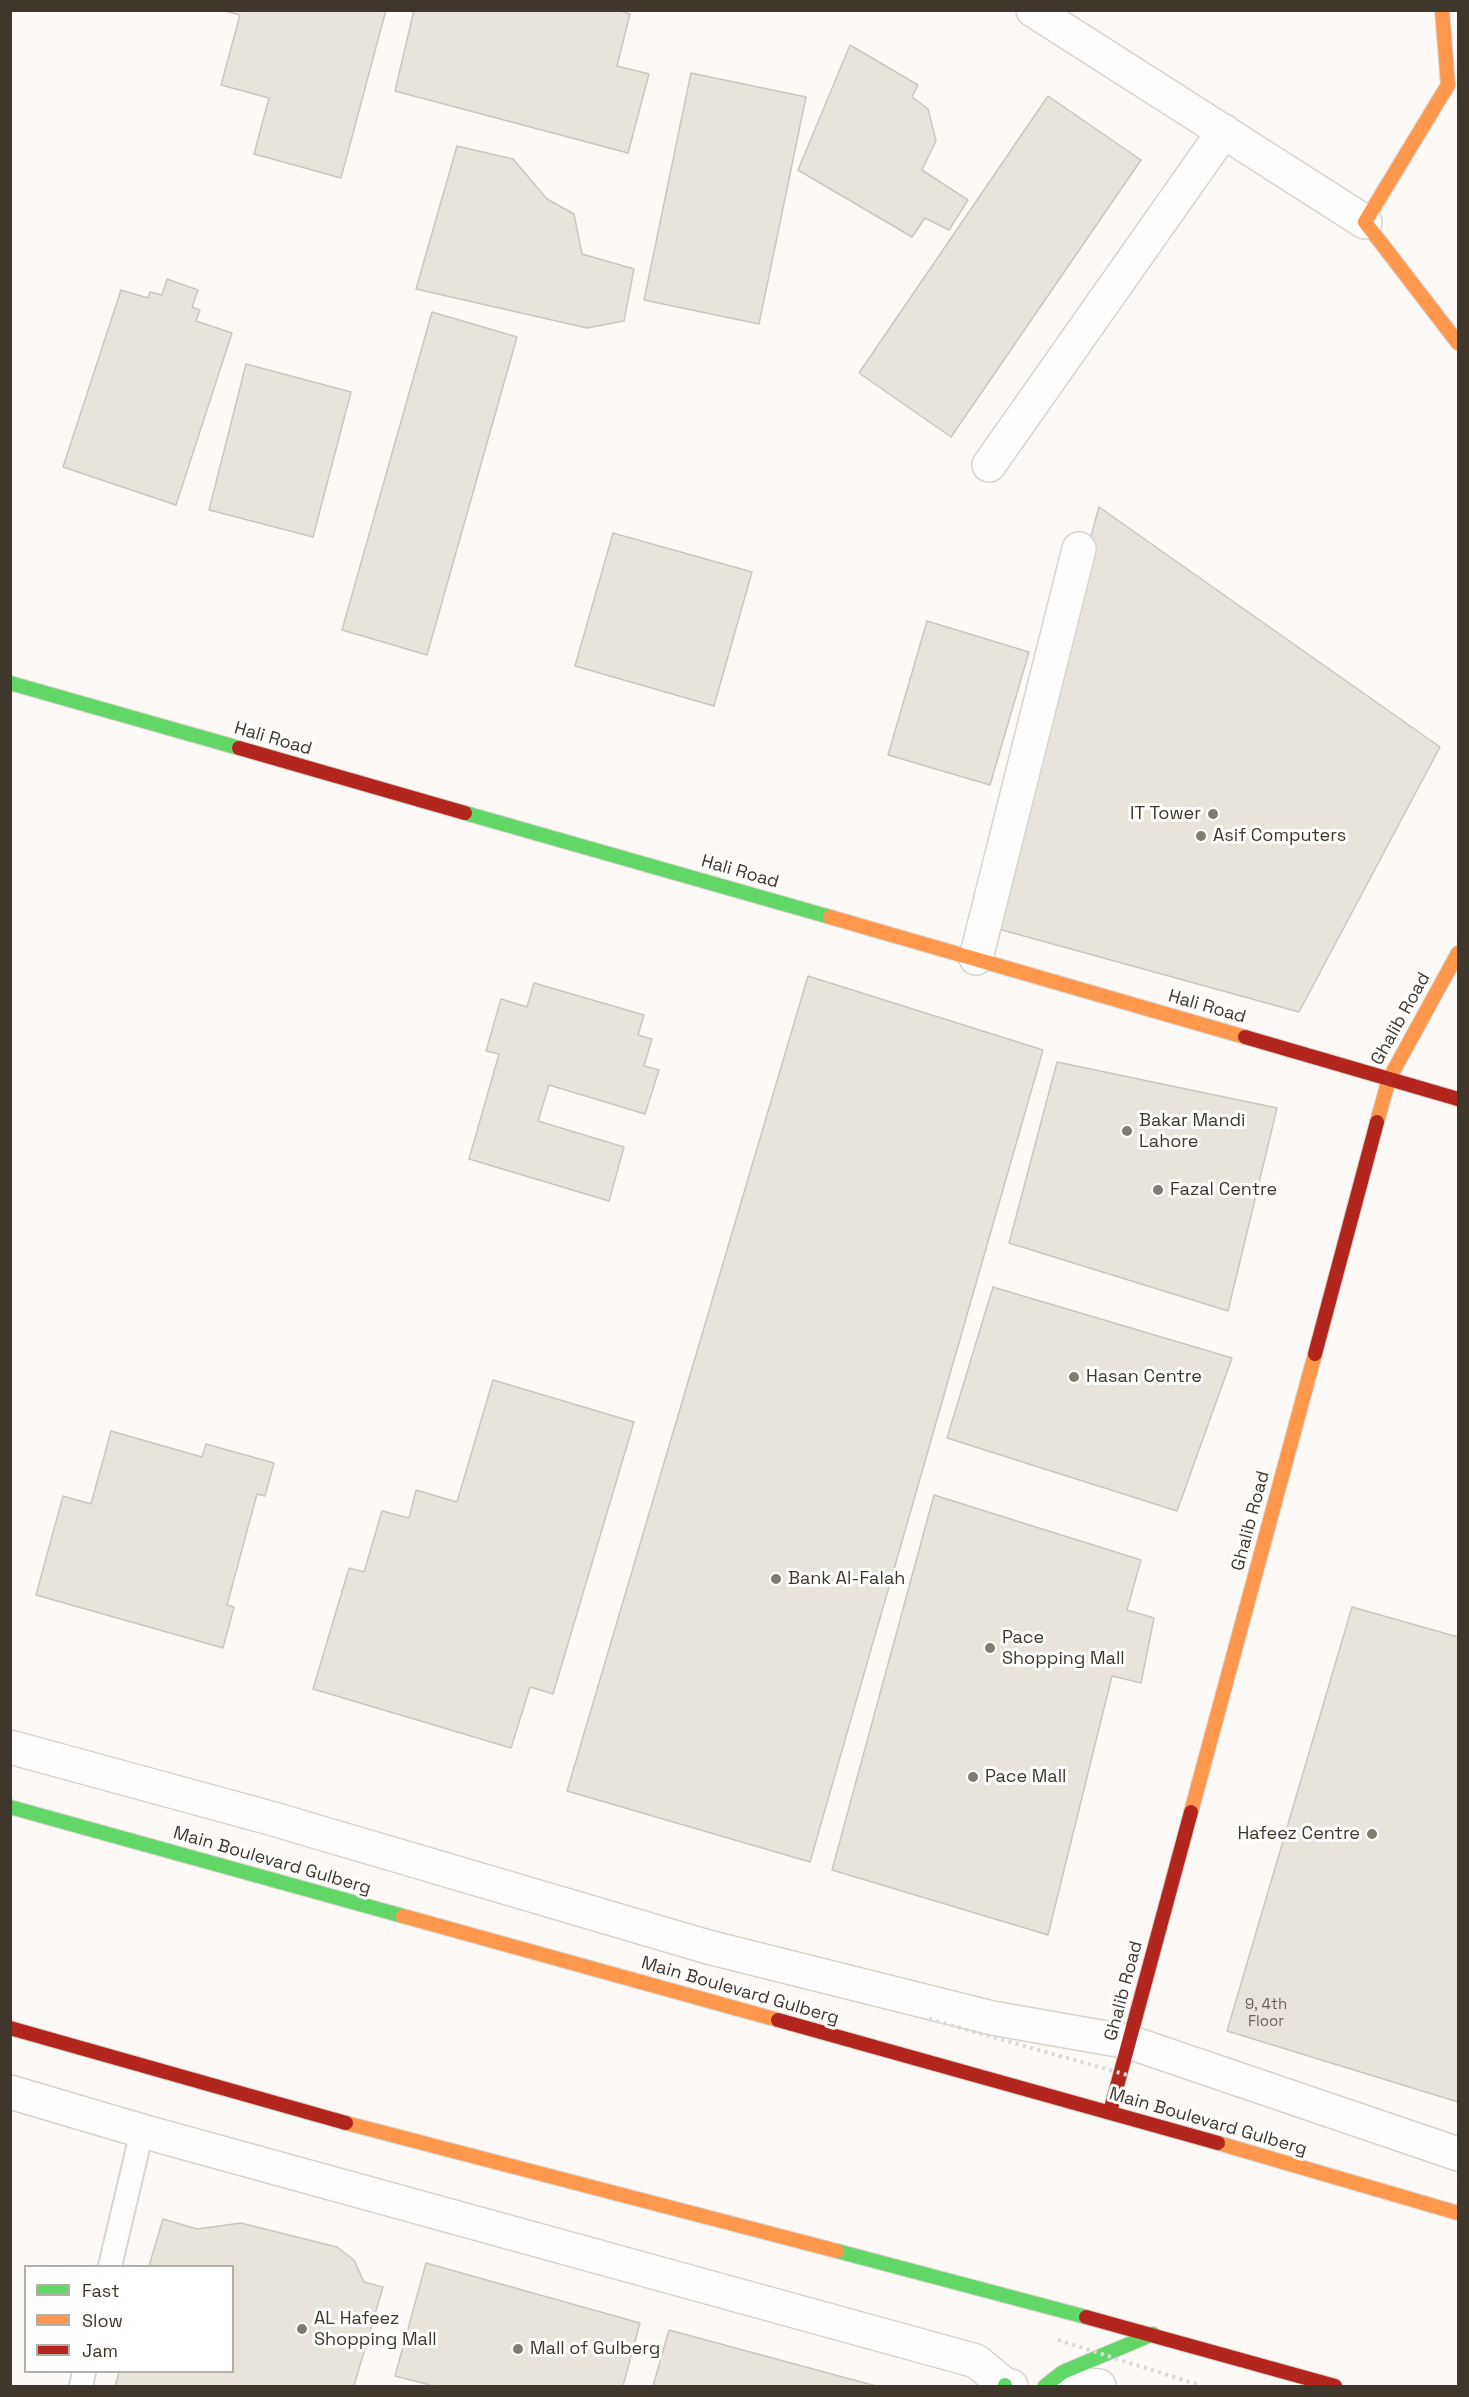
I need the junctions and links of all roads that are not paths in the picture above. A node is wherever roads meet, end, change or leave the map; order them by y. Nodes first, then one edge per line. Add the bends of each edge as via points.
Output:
1 (1032, 10) edge
2 (1442, 10) edge
3 (1224, 131) junction
4 (1365, 222) junction
5 (1458, 343) edge
6 (989, 465) dead end
7 (1080, 549) dead end
8 (10, 683) edge
9 (1458, 953) edge
10 (976, 958) junction
11 (1389, 1079) junction
12 (1458, 1099) edge
13 (10, 1747) edge
14 (10, 1807) edge
15 (10, 2028) edge
16 (1129, 2042) junction
17 (10, 2092) edge
18 (1110, 2112) junction
19 (142, 2131) junction
20 (1458, 2154) edge
21 (1458, 2213) edge
22 (110, 2265) edge
23 (1153, 2334) junction
24 (1007, 2386) edge
25 (1045, 2386) edge
26 (1066, 2386) edge
27 (1099, 2386) edge
28 (1335, 2386) edge

1 - 3 street
2 - 4 street via 1448,85
3 - 4 street
3 - 6 street
4 - 5 street
7 - 10 street
8 - 10 street, Hali Road
9 - 11 street, Ghalib Road
10 - 11 street, Hali Road
11 - 12 street, Hali Road
11 - 16 street, Ghalib Road
13 - 16 street via 270,1818 708,1947 992,2018
14 - 18 street, Main Boulevard Gulberg
15 - 23 street via 178,2078
16 - 18 street, Ghalib Road
16 - 20 street
17 - 19 street
18 - 21 street, Main Boulevard Gulberg
19 - 22 lane
19 - 24 street via 976,2361
23 - 25 street via 1063,2372
23 - 28 street
26 - 27 street

